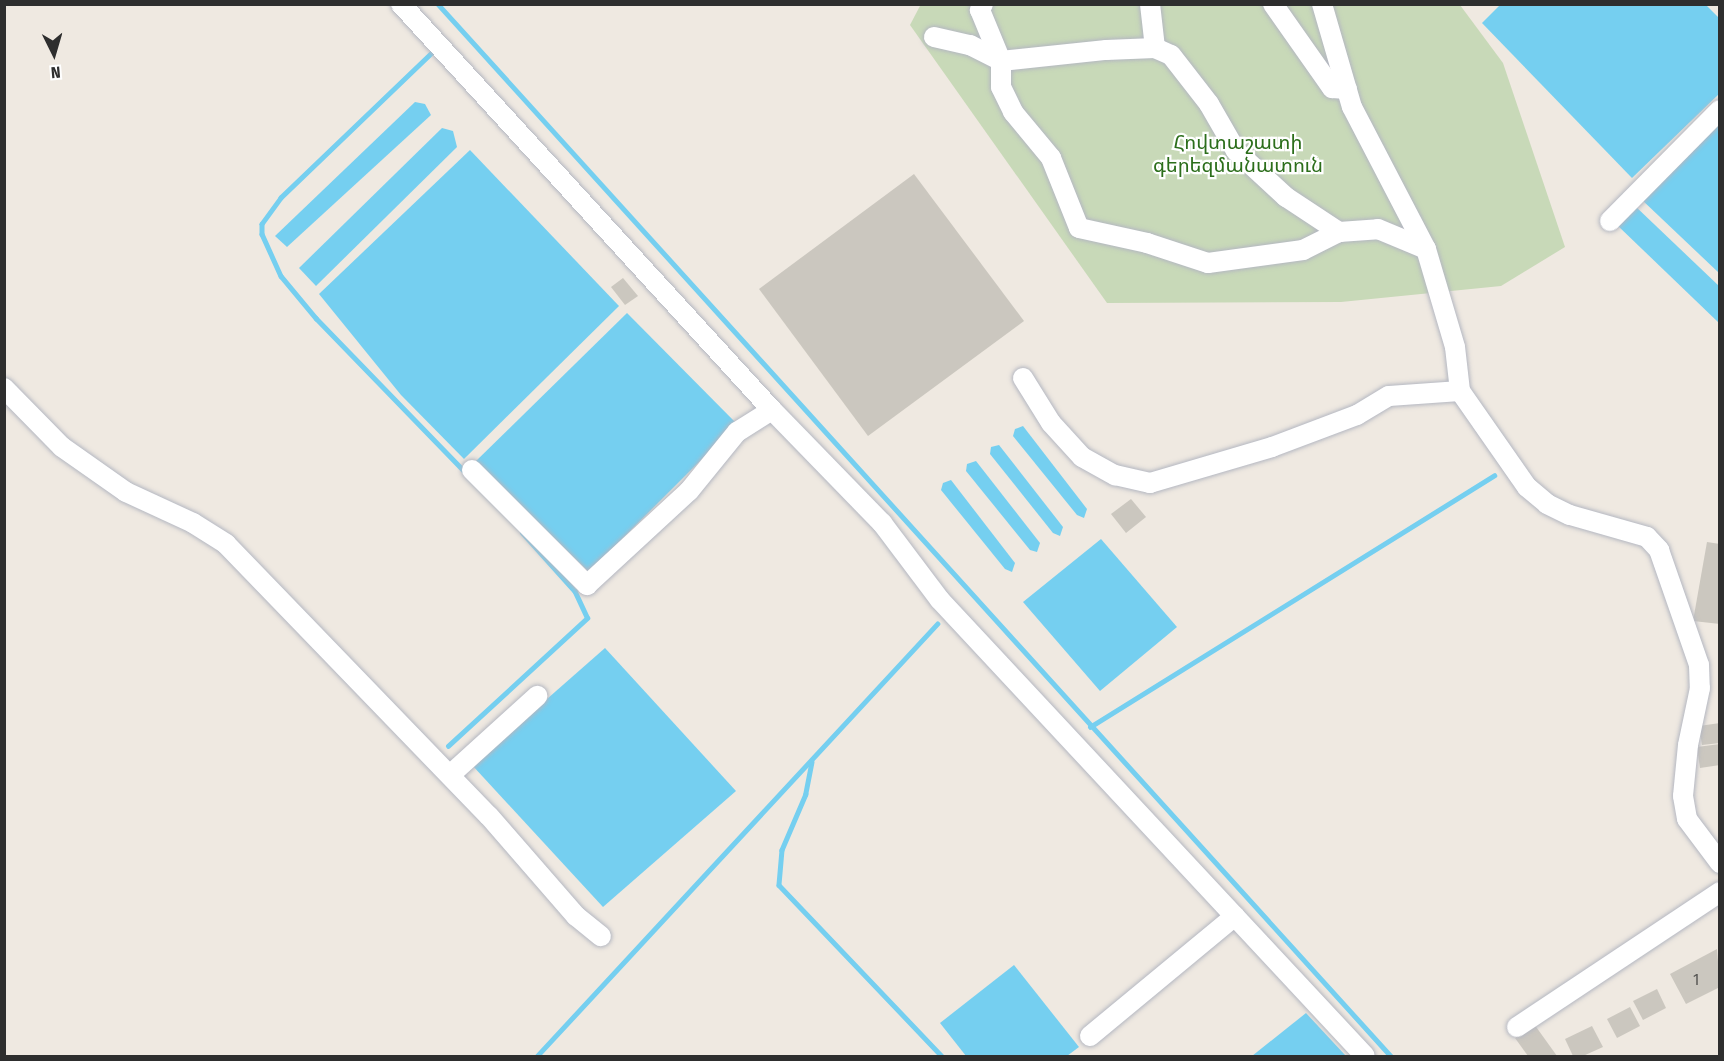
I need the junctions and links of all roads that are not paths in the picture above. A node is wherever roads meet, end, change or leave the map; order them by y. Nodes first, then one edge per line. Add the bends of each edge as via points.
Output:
1 (401, 4) edge
2 (983, 4) edge
3 (1150, 4) edge
4 (1273, 4) edge
5 (1322, 4) edge
6 (934, 37) dead end
7 (1155, 48) junction
8 (1001, 61) junction
9 (1347, 89) junction
10 (1719, 110) edge
11 (1610, 221) dead end
12 (1340, 232) junction
13 (1426, 249) junction
14 (1023, 378) dead end
15 (4, 388) edge
16 (1460, 391) junction
17 (772, 410) junction
18 (472, 470) dead end
19 (537, 696) dead end
20 (450, 775) junction
21 (1719, 863) edge
22 (1719, 892) edge
23 (1235, 916) junction
24 (601, 936) dead end
25 (1517, 1027) dead end
26 (1090, 1036) dead end
27 (1365, 1056) edge

1 - 17 street
2 - 8 street via 980,10
3 - 7 street
4 - 9 street via 1332,88
5 - 9 street
6 - 8 street via 970,45
7 - 8 street
7 - 12 street via 1171,55 1209,104 1236,151 1286,197
8 - 12 street via 1001,87 1013,112 1052,158 1079,228 1208,262 1304,250
9 - 13 street via 1352,107
10 - 11 street
12 - 13 street via 1378,229
13 - 16 street via 1455,347
14 - 16 street via 1051,423 1082,457 1115,475 1150,483 1272,447 1357,415 1389,396
15 - 20 street via 72,454 126,492 226,544
16 - 21 street via 1527,487 1546,504 1570,515 1647,537 1659,550 1699,665 1700,688 1683,796 1687,819
17 - 18 street via 737,432 689,491 587,585
17 - 23 street via 882,523 940,600
19 - 20 street
20 - 24 street via 576,916
22 - 25 street
23 - 26 street
23 - 27 street

